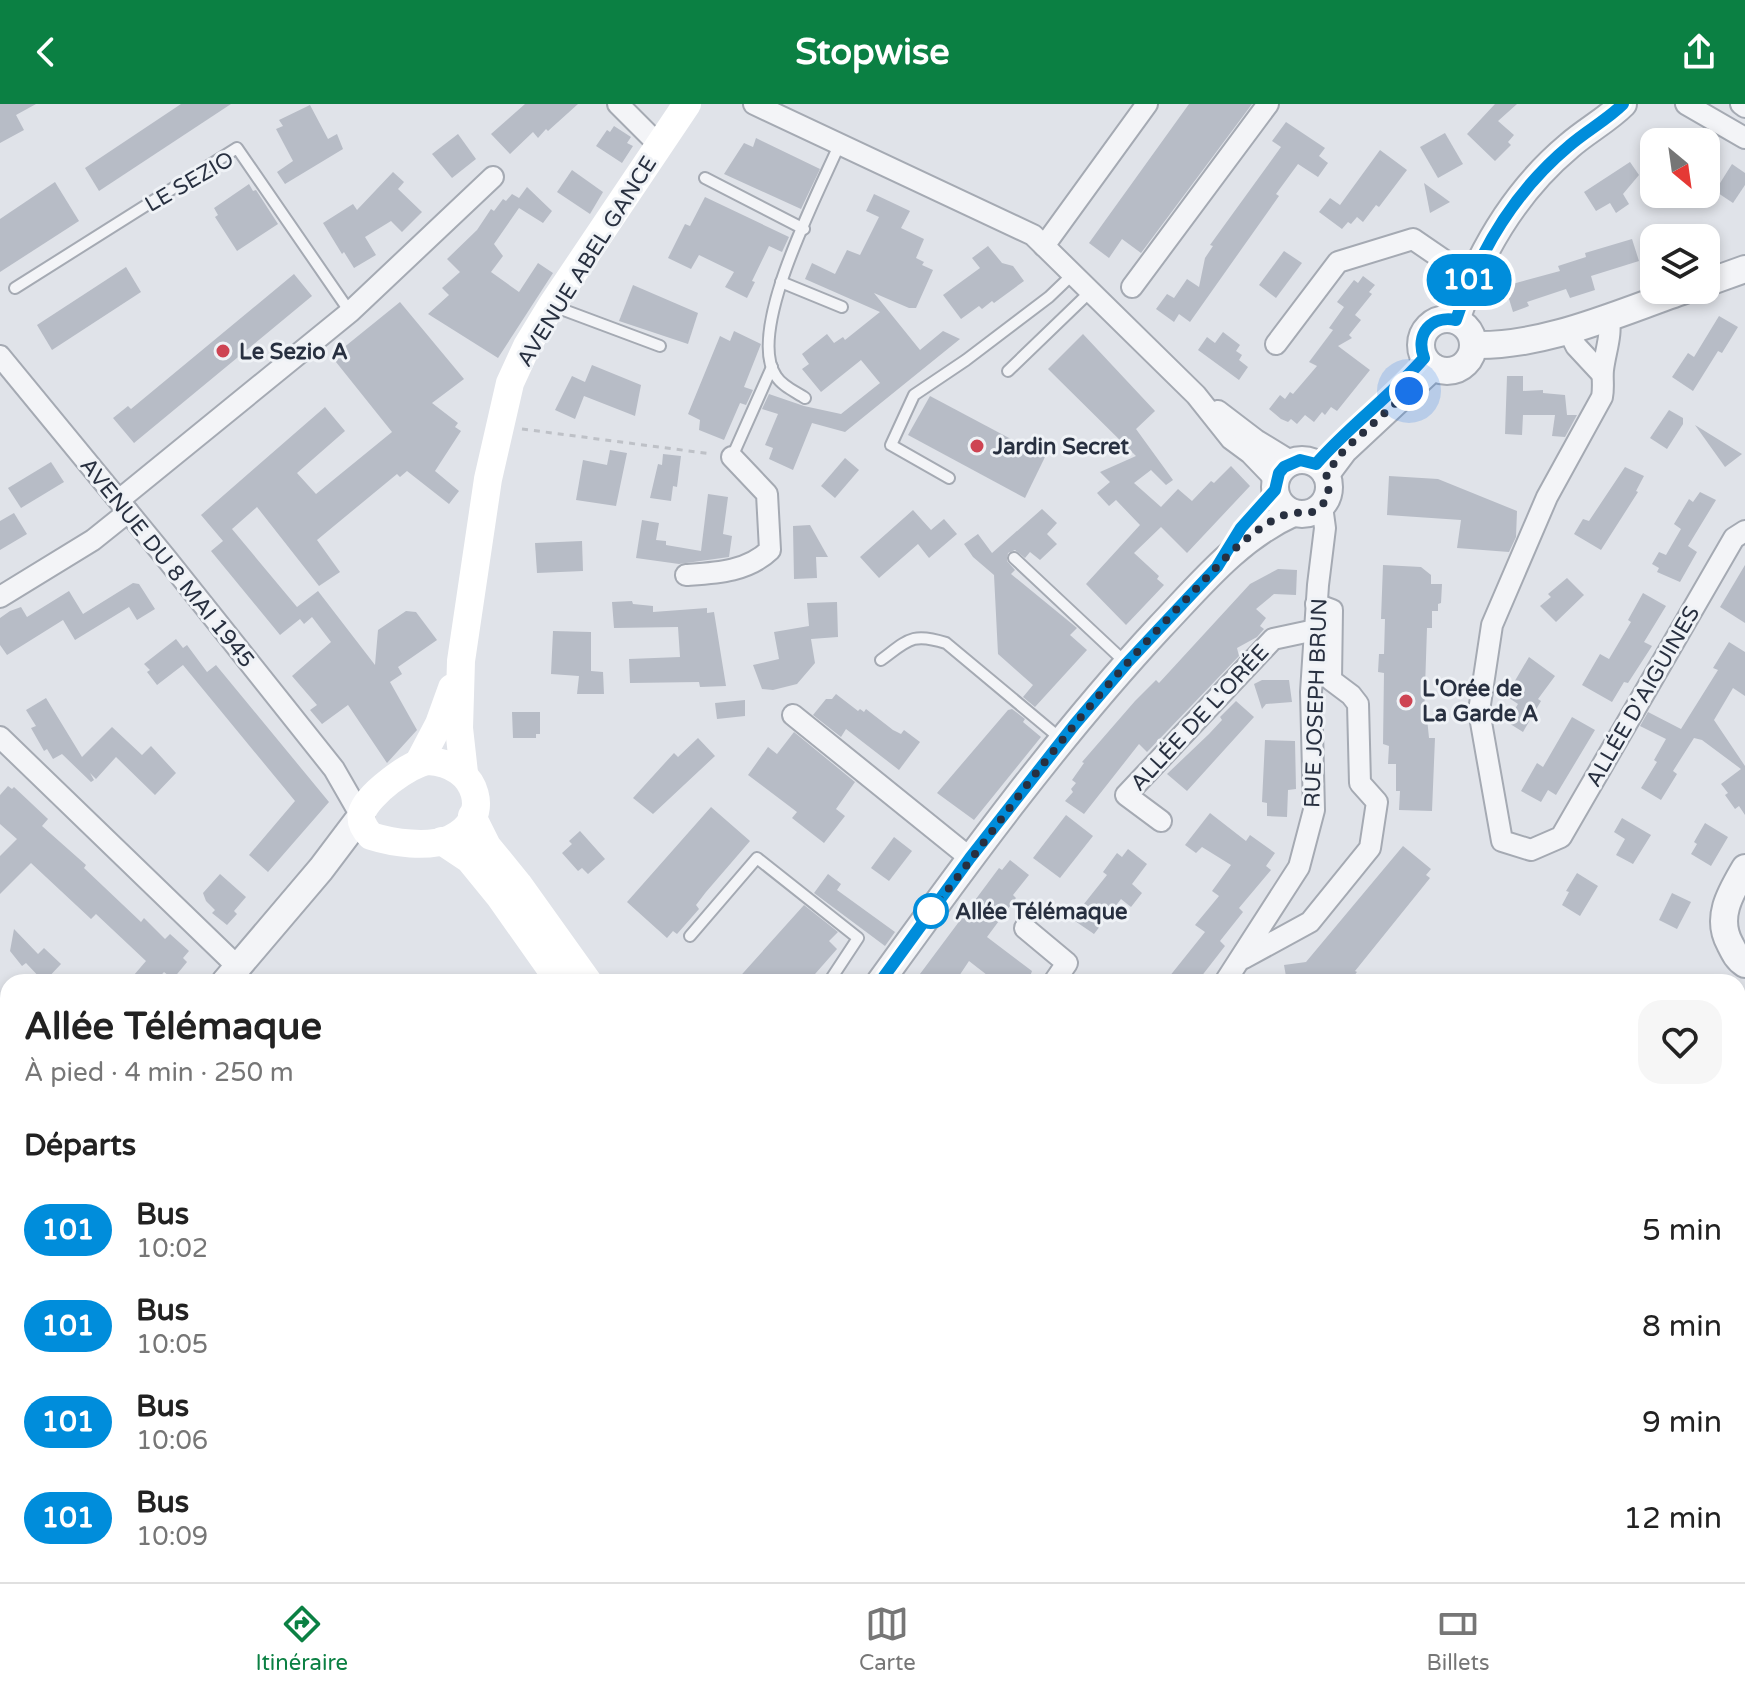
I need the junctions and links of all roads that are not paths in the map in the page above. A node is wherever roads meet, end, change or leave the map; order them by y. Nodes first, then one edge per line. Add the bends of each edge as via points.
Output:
1 (618, 104) edge
2 (687, 104) edge
3 (754, 104) edge
4 (1147, 104) edge
5 (1268, 104) edge
6 (1686, 104) edge
7 (1620, 105) edge
8 (1745, 138) edge
9 (841, 143) junction
10 (659, 145) junction
11 (493, 177) dead end
12 (705, 178) dead end
13 (804, 229) junction
14 (1044, 246) junction
15 (1073, 274) junction
16 (1743, 277) edge
17 (1470, 278) junction
18 (1720, 281) edge
19 (781, 282) junction
20 (1132, 287) dead end
21 (15, 288) dead end
22 (1091, 291) junction
23 (1644, 304) edge
24 (552, 305) junction
25 (842, 307) dead end
26 (350, 312) junction
27 (1608, 316) junction
28 (1456, 320) junction
29 (1568, 330) junction
30 (1276, 344) dead end
31 (1473, 345) junction
32 (660, 346) dead end
33 (0, 356) edge
34 (1429, 362) junction
35 (772, 367) junction
36 (1008, 371) dead end
37 (1602, 374) junction
38 (805, 398) dead end
39 (732, 457) joint
40 (1297, 474) junction
41 (949, 478) dead end
42 (124, 506) junction
43 (1305, 511) junction
44 (1745, 531) edge
45 (1014, 558) dead end
46 (1217, 567) junction
47 (686, 575) dead end
48 (0, 597) edge
49 (1316, 604) junction
50 (1315, 630) junction
51 (881, 660) dead end
52 (461, 661) junction
53 (1127, 663) junction
54 (793, 715) dead end
55 (0, 737) edge
56 (1062, 740) junction
57 (419, 762) junction
58 (334, 769) junction
59 (464, 773) junction
60 (379, 791) junction
61 (361, 816) junction
62 (472, 816) junction
63 (1161, 821) dead end
64 (380, 839) junction
65 (442, 841) junction
66 (970, 858) junction
67 (1745, 868) edge
68 (321, 869) junction
69 (1025, 928) dead end
70 (690, 936) dead end
71 (1241, 960) junction
72 (1745, 964) edge
73 (231, 974) edge
74 (554, 974) edge
75 (582, 974) edge
76 (834, 974) edge
77 (886, 974) edge
78 (1059, 974) edge
79 (1231, 974) edge

1 - 10 street
2 - 10 main road, AVENUE ABEL GANCE
3 - 9 street
4 - 14 street
5 - 20 street
6 - 8 street
7 - 17 street via 1518,196
9 - 13 lane
9 - 14 street via 1033,235
10 - 24 main road, AVENUE ABEL GANCE
11 - 26 street
12 - 13 lane
13 - 19 lane
14 - 15 street
15 - 22 street
15 - 41 lane via 914,395 891,445
16 - 18 street
17 - 28 street
17 - 30 street via 1413,239 1338,262
19 - 25 lane
19 - 35 lane via 768,338
21 - 26 lane, LE SEZIO via 237,148
22 - 36 lane
22 - 40 street via 1196,395
23 - 27 street
24 - 32 lane
24 - 52 main road, AVENUE ABEL GANCE via 510,383 499,426
26 - 42 street
27 - 29 street
27 - 37 street
28 - 31 street via 1469,329
28 - 34 street via 1438,320 1424,331 1421,349
29 - 31 street via 1501,346
29 - 37 street
31 - 34 street via 1463,366 1448,371
33 - 42 street, AVENUE DU 8 MAI 1945
34 - 40 street
35 - 38 lane via 776,378
35 - 39 lane
37 - 44 street, ALLÉE D'AIGUINES via 1602,397 1547,497 1492,625 1479,711 1502,841 1531,850 1561,837 1734,538
39 - 47 street via 767,494 770,550 735,570
40 - 43 street via 1281,505
40 - 43 street via 1329,491
40 - 46 street via 1241,528
42 - 48 street via 93,540
42 - 58 street, AVENUE DU 8 MAI 1945
43 - 46 street via 1262,528
43 - 49 street, RUE JOSEPH BRUN via 1322,545
45 - 53 lane
46 - 53 street
49 - 50 street, RUE JOSEPH BRUN
49 - 71 street via 1332,610 1331,680 1358,704 1360,783 1377,802 1370,848 1310,922
50 - 63 street, ALLÉE DE L'ORÉE via 1273,639 1126,795
50 - 71 street, RUE JOSEPH BRUN via 1314,810 1299,867
51 - 56 lane via 911,638 946,643
52 - 57 main road, AVENUE ABEL GANCE
52 - 59 main road, AVENUE ABEL GANCE
53 - 56 street
54 - 66 street
55 - 73 street
56 - 66 street
57 - 59 main road via 438,761
57 - 60 main road
58 - 60 street, AVENUE DU 8 MAI 1945
58 - 61 street, AVENUE DU 8 MAI 1945
59 - 62 main road via 476,795
60 - 61 main road
61 - 64 main road via 365,830
61 - 68 street
62 - 65 main road via 462,831
62 - 75 main road via 487,846
64 - 65 main road
64 - 68 street
65 - 74 main road via 469,859
66 - 77 street
67 - 72 street via 1727,901 1722,929
68 - 73 street
69 - 78 street via 1067,963
70 - 76 lane via 757,858 858,938
71 - 79 street, RUE JOSEPH BRUN

